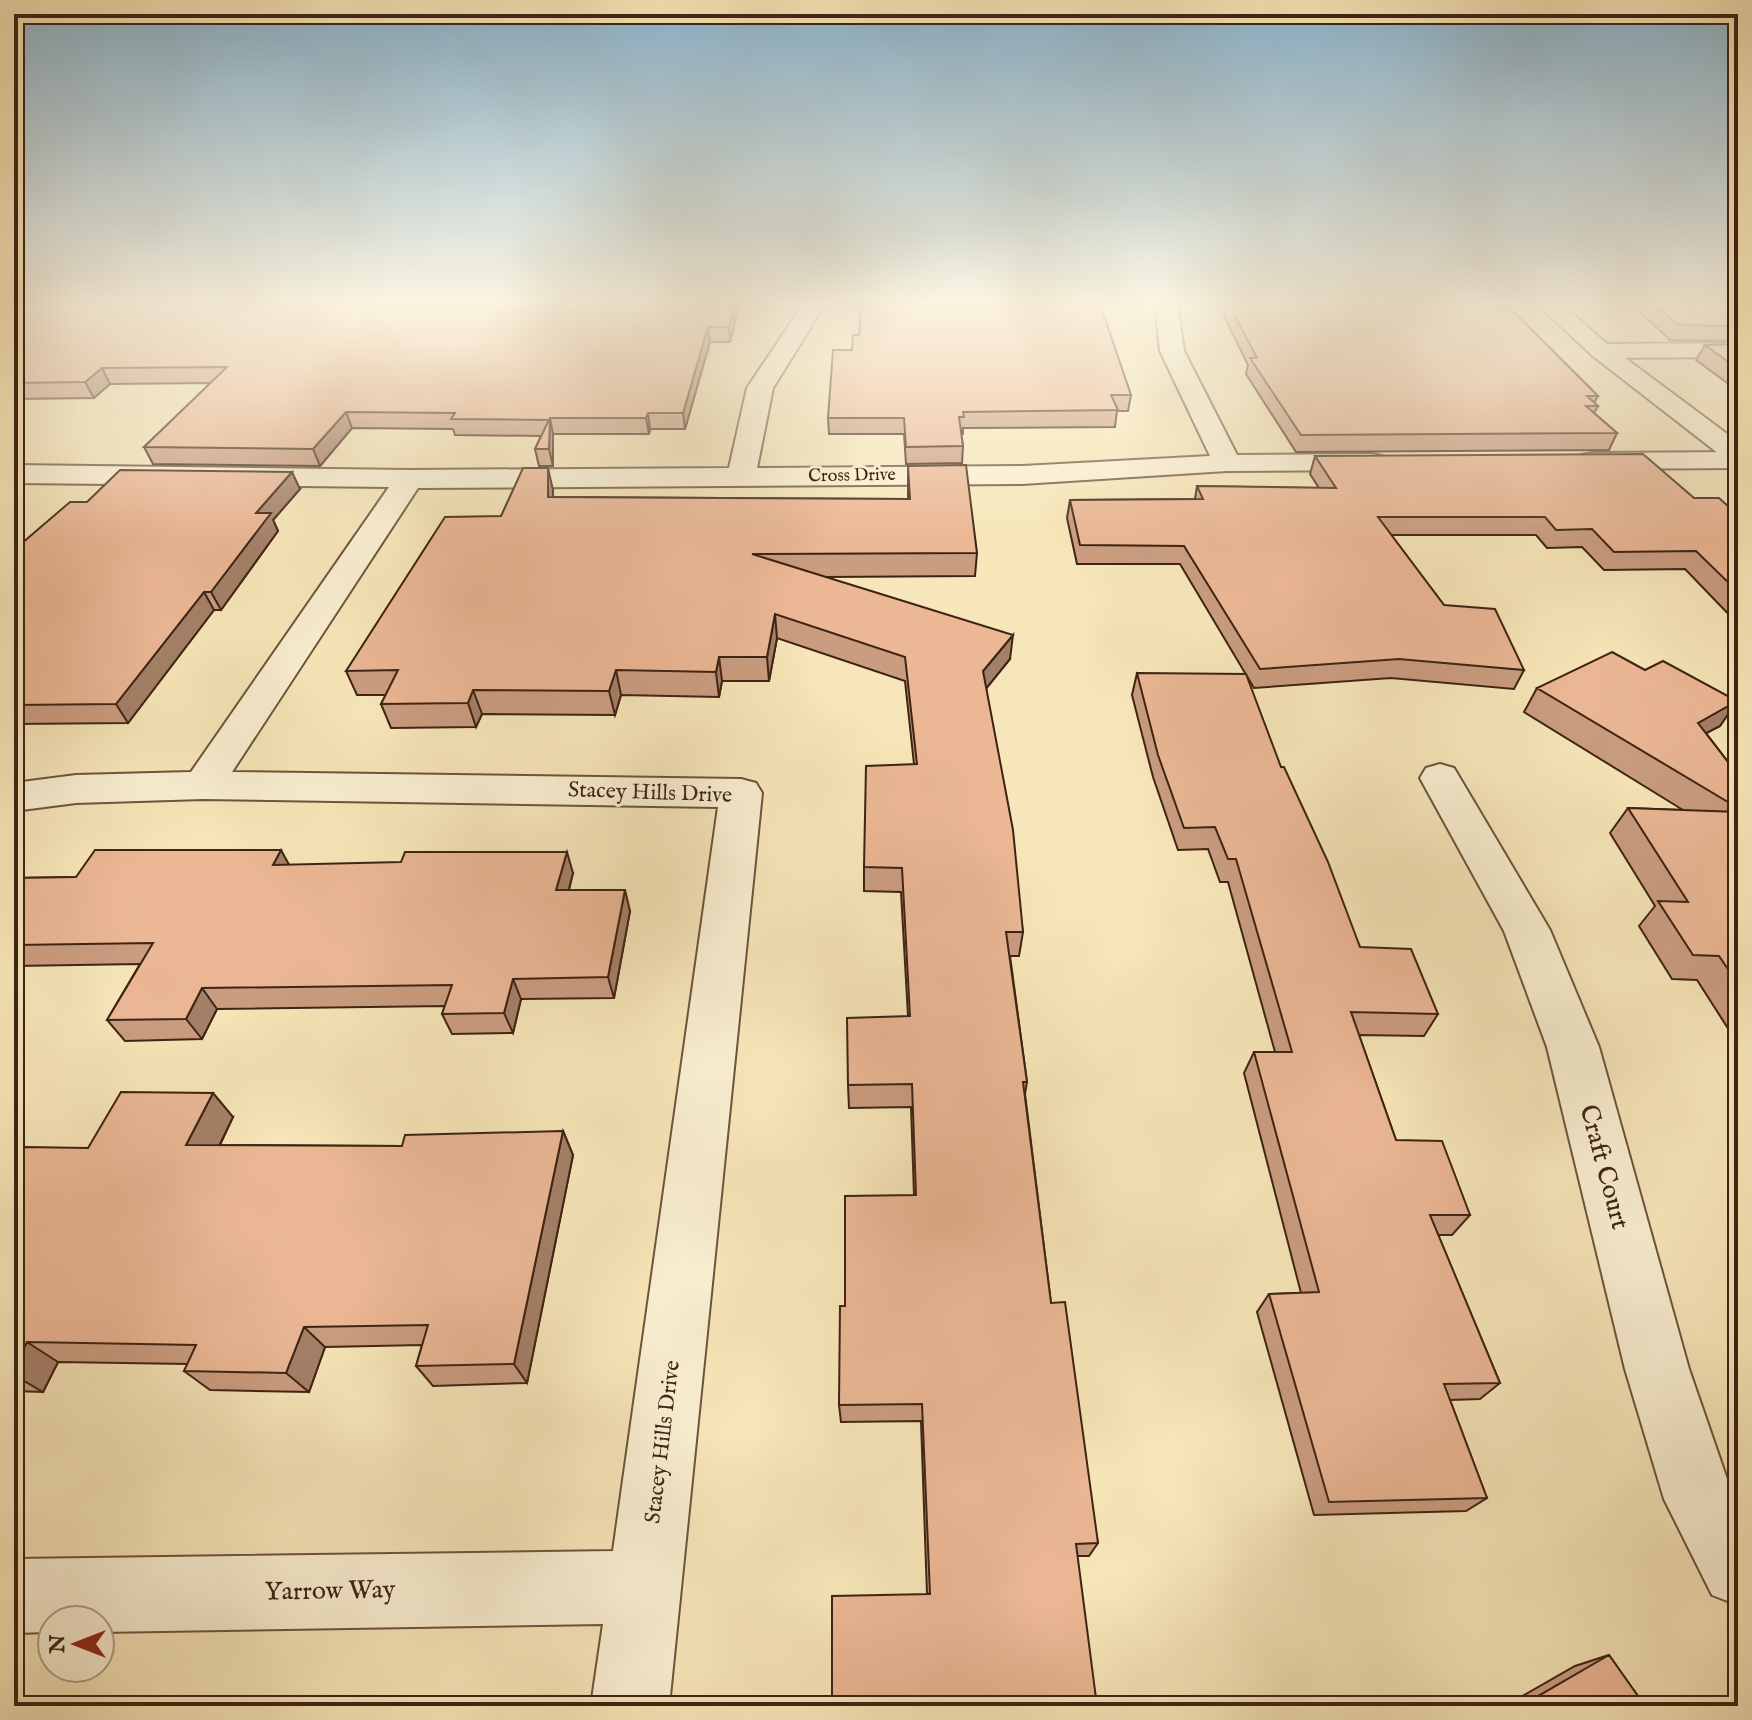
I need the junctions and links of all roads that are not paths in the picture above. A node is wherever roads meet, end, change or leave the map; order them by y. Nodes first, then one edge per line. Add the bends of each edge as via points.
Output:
1 (764, 381) edge
2 (1187, 381) edge
3 (1640, 381) edge
4 (1738, 458) edge
5 (1568, 461) edge
6 (1398, 462) edge
7 (1227, 463) junction
8 (14, 474) edge
9 (741, 477) junction
10 (409, 479) junction
11 (1440, 778) dead end
12 (203, 785) junction
13 (14, 797) edge
14 (1738, 1569) edge
15 (645, 1587) junction
16 (14, 1596) edge
17 (630, 1706) edge

1 - 9 street
2 - 7 street
3 - 4 street
4 - 5 street
6 - 7 street, Cross Drive
7 - 9 street, Cross Drive via 1022,475
8 - 10 street, Cross Drive
9 - 10 street, Cross Drive
10 - 12 street
11 - 14 street, Craft Court via 1527,930 1573,1047 1657,1369 1699,1499
12 - 13 street via 76,789
12 - 15 street, Stacey Hills Drive via 741,793
15 - 16 street, Yarrow Way
15 - 17 street, Stacey Hills Drive

